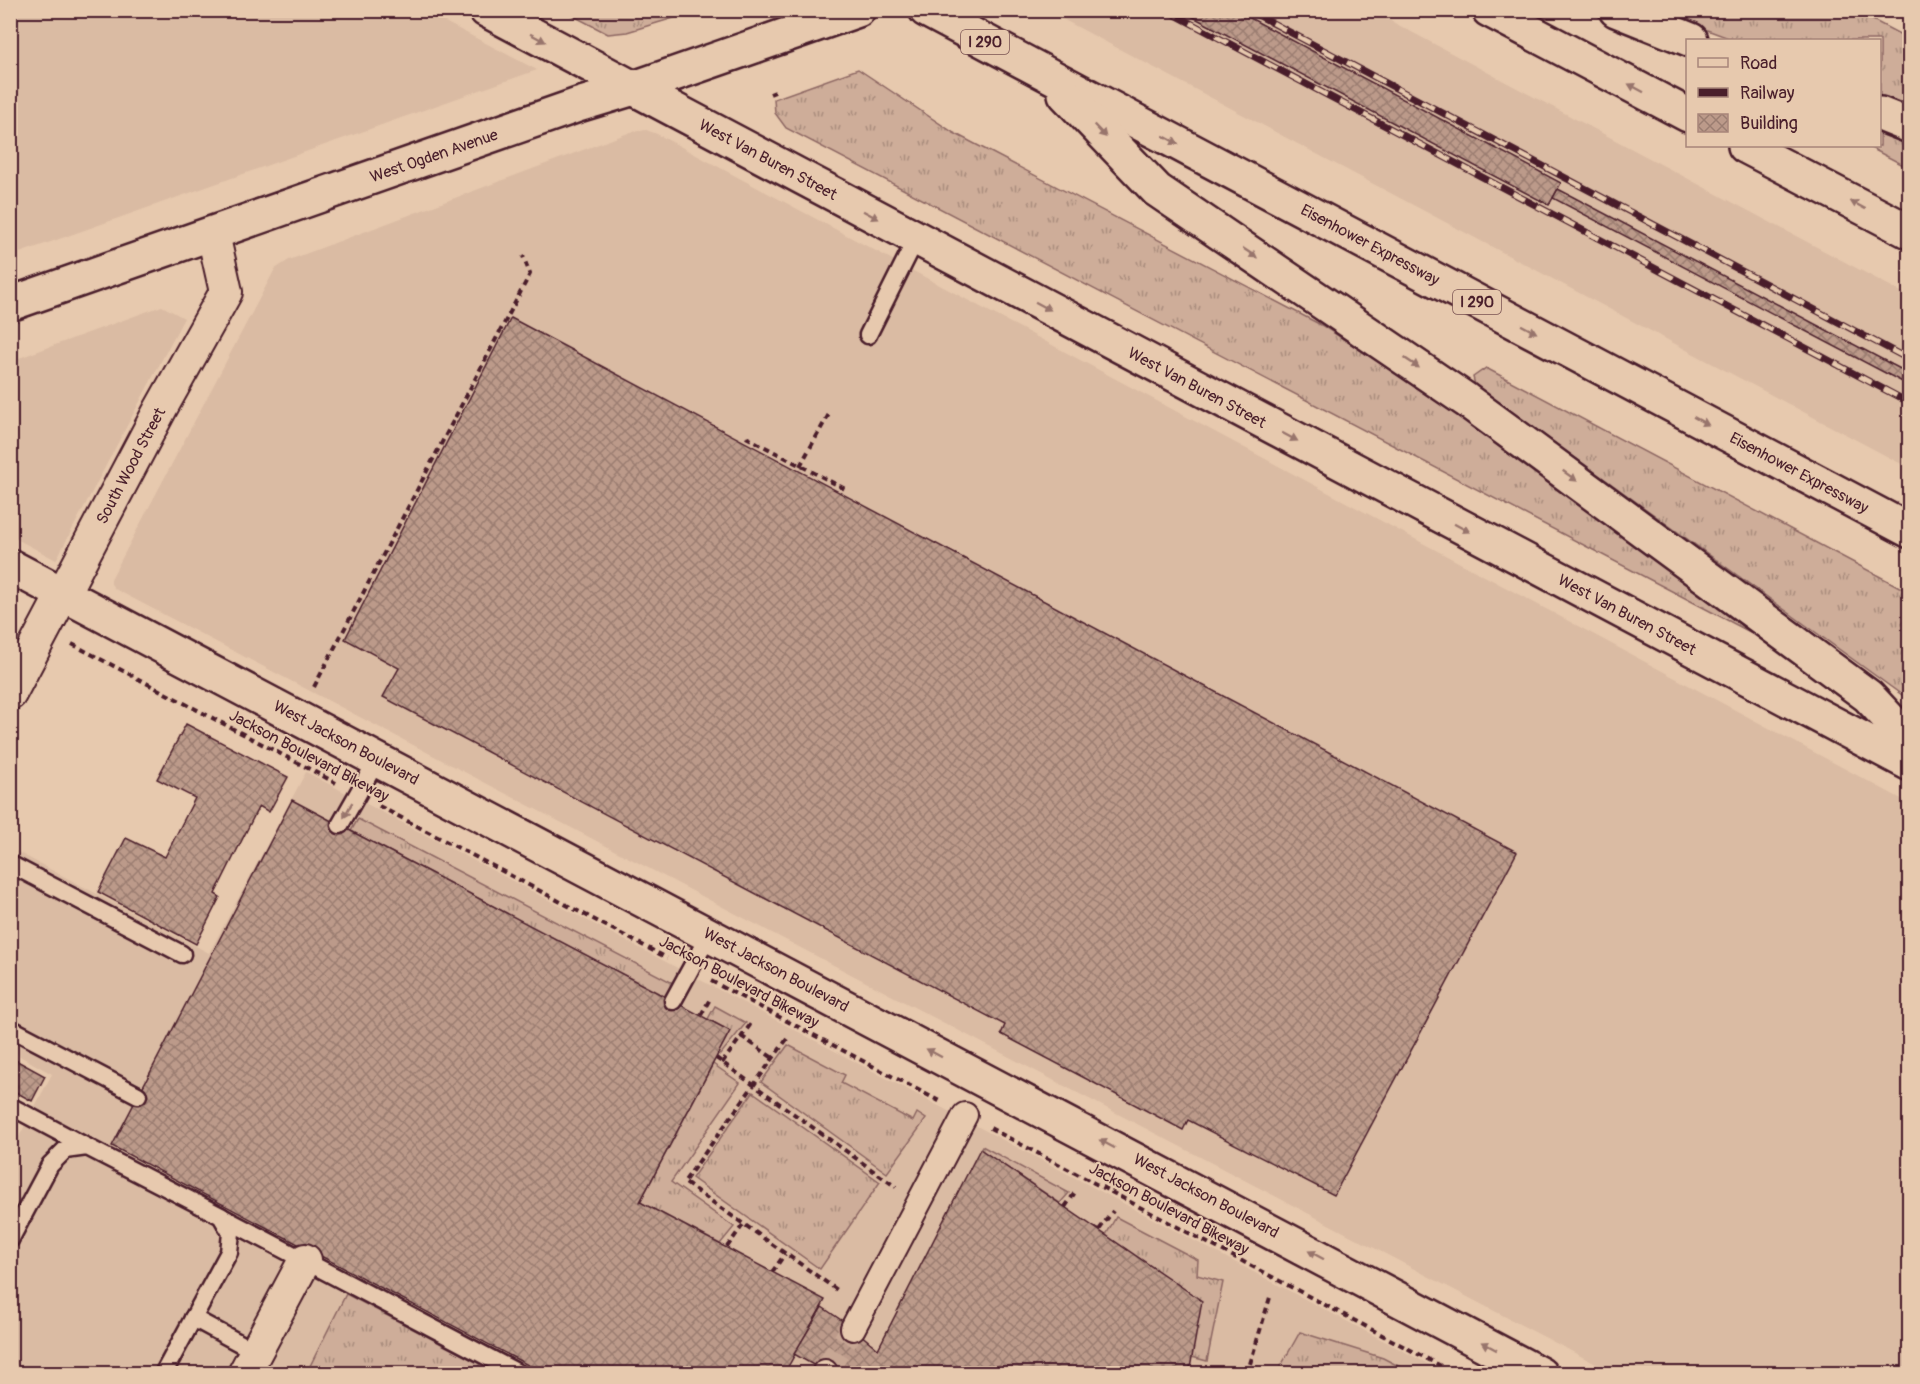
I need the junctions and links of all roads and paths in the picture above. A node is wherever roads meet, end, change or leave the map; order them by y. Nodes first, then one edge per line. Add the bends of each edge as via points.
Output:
1 (486, 10) edge
2 (858, 10) edge
3 (926, 10) edge
4 (1490, 10) edge
5 (1616, 10) edge
6 (1688, 39) edge
7 (1045, 73) junction
8 (634, 88) junction
9 (1686, 114) edge
10 (1881, 114) edge
11 (1910, 126) edge
12 (1747, 147) edge
13 (1910, 232) edge
14 (213, 234) junction
15 (916, 239) junction
16 (523, 256) dead end
17 (10, 304) edge
18 (868, 335) dead end
19 (829, 414) dead end
20 (746, 437) dead end
21 (801, 466) junction
22 (844, 489) dead end
23 (1910, 531) edge
24 (10, 566) edge
25 (63, 594) junction
26 (44, 630) junction
27 (314, 687) dead end
28 (10, 694) edge
29 (1910, 741) edge
30 (377, 760) junction
31 (1910, 764) edge
32 (357, 795) junction
33 (340, 825) dead end
34 (10, 864) edge
35 (709, 934) junction
36 (182, 954) dead end
37 (689, 970) junction
38 (710, 999) dead end
39 (673, 1001) dead end
40 (701, 1015) dead end
41 (753, 1021) dead end
42 (10, 1028) edge
43 (741, 1036) junction
44 (787, 1039) dead end
45 (716, 1058) dead end
46 (773, 1058) junction
47 (722, 1063) junction
48 (754, 1085) junction
49 (138, 1095) dead end
50 (10, 1106) edge
51 (965, 1115) junction
52 (87, 1147) junction
53 (1076, 1191) dead end
54 (918, 1203) junction
55 (1065, 1207) dead end
56 (1113, 1211) dead end
57 (221, 1216) junction
58 (743, 1225) junction
59 (1099, 1230) dead end
60 (10, 1240) edge
61 (727, 1247) dead end
62 (785, 1254) junction
63 (305, 1260) junction
64 (772, 1272) dead end
65 (1271, 1294) dead end
66 (194, 1318) junction
67 (858, 1318) joint
68 (250, 1363) edge
69 (163, 1374) edge
70 (520, 1374) edge
71 (1247, 1374) edge
72 (1456, 1374) edge
73 (1540, 1374) edge

1 -> 8 main road, West Van Buren Street
2 - 8 main road, West Ogden Avenue
3 - 7 main road, Eisenhower Expressway / I 290
9 -> 4 main road
5 - 6 main road
7 -> 23 main road, Eisenhower Expressway / I 290
7 -> 29 main road via 1157,190 1466,400 1868,696
8 - 14 main road, West Ogden Avenue
8 -> 15 main road, West Van Buren Street
10 - 11 main road
13 -> 12 main road
14 - 17 main road, West Ogden Avenue
14 - 25 street, South Wood Street via 226,292
15 - 18 lane
15 -> 31 main road, West Van Buren Street
16 - 27 path via 530,274
19 - 21 path
20 - 21 path
21 - 22 path
24 - 25 main road, West Jackson Boulevard
25 - 26 street, South Wood Street
25 - 30 main road, West Jackson Boulevard
26 - 28 street, South Wood Street
26 - 32 path, Jackson Boulevard Bikeway
30 - 32 lane
30 - 35 main road, West Jackson Boulevard
32 -> 33 lane
32 - 37 path, Jackson Boulevard Bikeway
34 - 36 lane
35 - 37 lane
73 -> 35 main road, West Jackson Boulevard
37 - 39 lane
37 - 51 path, Jackson Boulevard Bikeway
38 - 40 path
41 - 43 path
42 - 49 lane
43 - 46 path
43 - 47 path
44 - 46 path
45 - 47 path
46 - 48 path
47 - 48 path
48 - 54 path
48 - 58 path via 684,1182
50 - 52 lane
51 - 54 street
51 - 72 path, Jackson Boulevard Bikeway
52 - 57 lane
52 - 60 lane via 65,1150 50,1165
53 - 55 path
54 - 67 street
56 - 59 path
57 - 63 lane
57 - 66 lane via 231,1233 229,1252
58 - 61 path
58 - 62 path
62 - 64 path
62 - 67 path
63 - 68 street
63 - 70 lane
65 - 71 path
66 - 68 lane
66 - 69 lane

